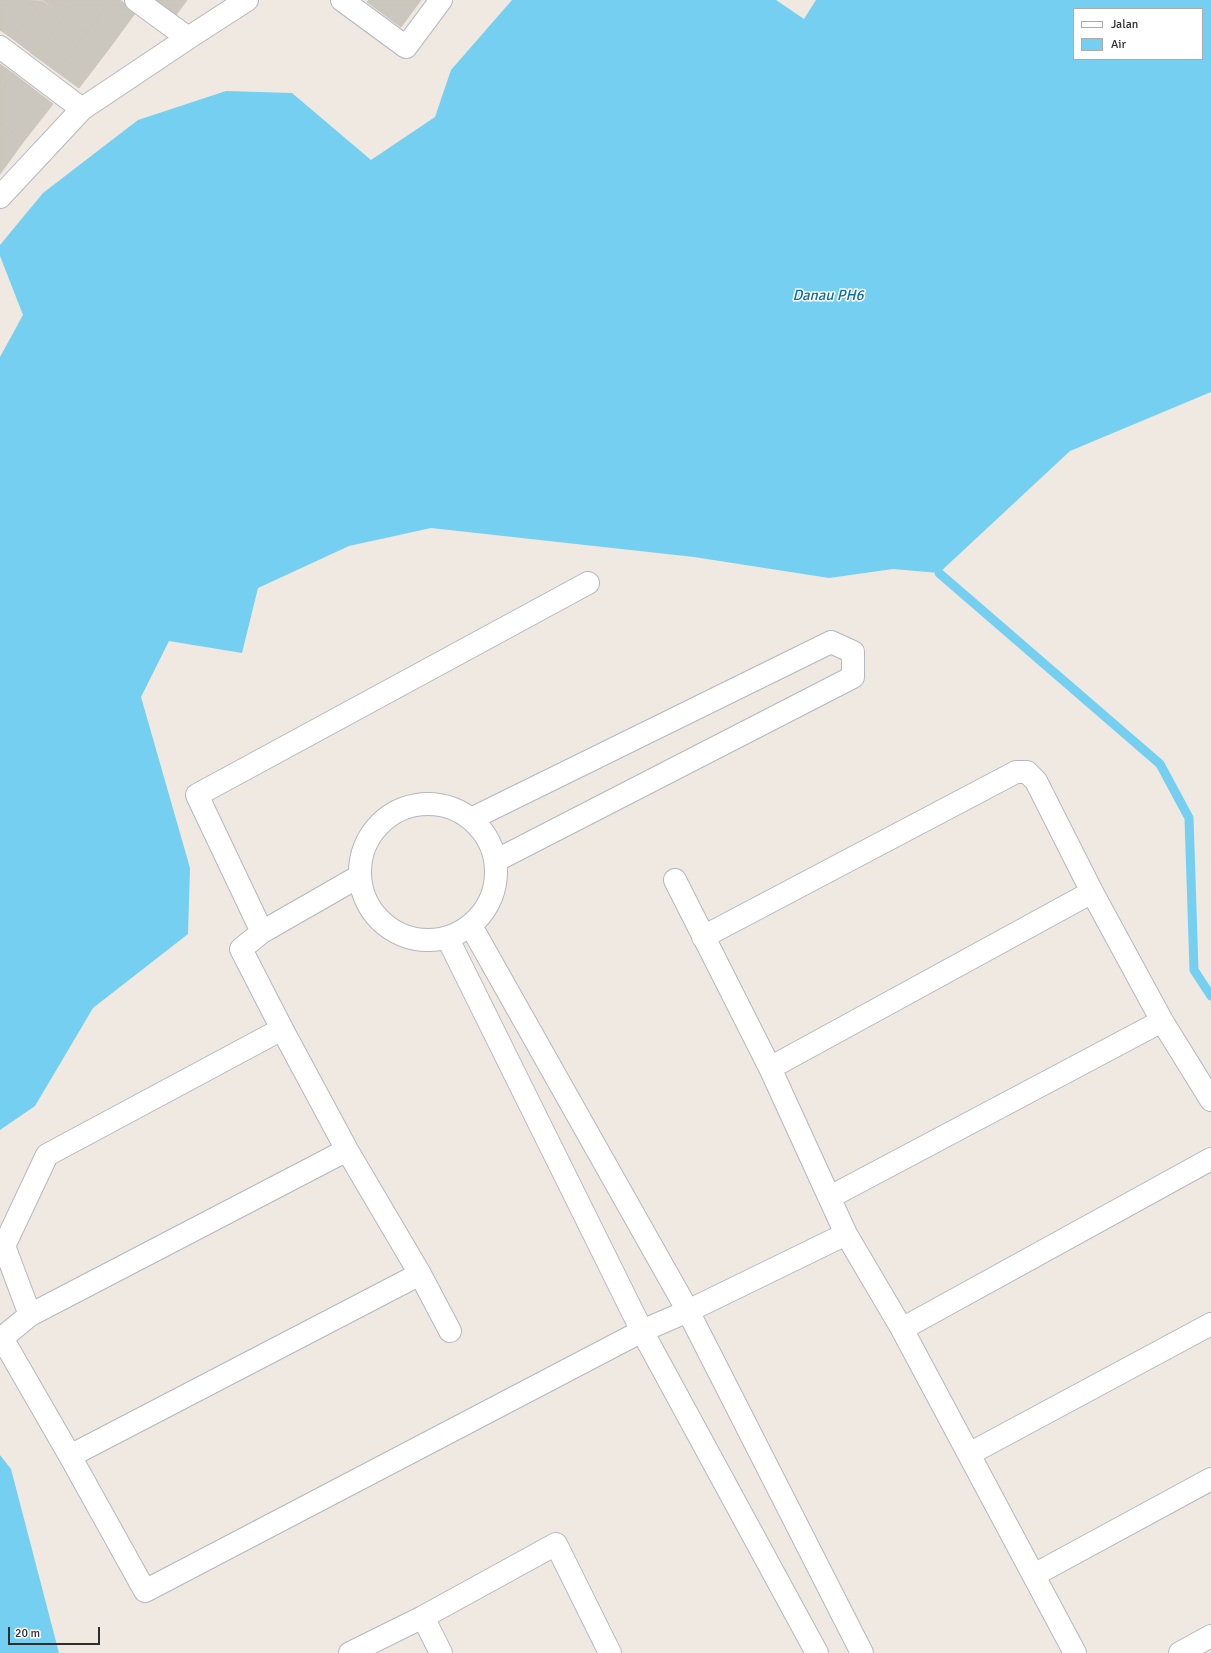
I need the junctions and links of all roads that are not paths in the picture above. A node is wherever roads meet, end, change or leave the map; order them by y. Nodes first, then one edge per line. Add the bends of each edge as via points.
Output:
1 (136, 0) edge
2 (247, 0) edge
3 (342, 0) edge
4 (441, 0) edge
5 (188, 38) junction
6 (0, 47) edge
7 (82, 109) junction
8 (0, 197) edge
9 (588, 583) dead end
10 (473, 818) junction
11 (497, 860) junction
12 (358, 877) junction
13 (675, 880) dead end
14 (1092, 892) junction
15 (471, 926) junction
16 (262, 932) junction
17 (703, 937) junction
18 (448, 939) junction
19 (1162, 1021) junction
20 (282, 1029) junction
21 (770, 1068) junction
22 (1211, 1100) edge
23 (347, 1150) junction
24 (1211, 1159) edge
25 (830, 1197) junction
26 (846, 1234) junction
27 (420, 1274) junction
28 (688, 1311) junction
29 (30, 1315) junction
30 (1211, 1324) edge
31 (902, 1329) junction
32 (450, 1331) dead end
33 (642, 1331) junction
34 (969, 1454) junction
35 (70, 1456) junction
36 (1211, 1479) edge
37 (1034, 1575) junction
38 (423, 1617) junction
39 (1211, 1636) edge
40 (350, 1653) edge
41 (441, 1653) edge
42 (610, 1653) edge
43 (817, 1653) edge
44 (862, 1653) edge
45 (1075, 1653) edge
46 (1180, 1653) edge

1 - 5 street
2 - 5 street
3 - 4 street via 406,47
5 - 7 street
6 - 7 street
7 - 8 street
9 - 16 street via 198,795
10 - 11 street
10 - 11 street via 832,642 854,652 853,677
10 - 12 street via 436,802 395,810 366,838
11 - 15 street via 494,897
12 - 16 street
12 - 18 street via 374,916 407,938
13 - 17 street
14 - 17 street via 1036,781 1027,772 1016,772
14 - 19 street
14 - 21 street
15 - 18 street
15 - 28 street
16 - 20 street via 241,949
17 - 21 street
18 - 33 street
19 - 22 street
19 - 25 street
20 - 23 street
20 - 29 street via 47,1155 4,1246
21 - 25 street
23 - 27 street
23 - 29 street
24 - 31 street
25 - 26 street
26 - 28 street
26 - 31 street
27 - 32 street
27 - 35 street
28 - 33 street
28 - 44 street
29 - 35 street via 2,1338
30 - 34 street
31 - 34 street
33 - 35 street via 145,1591
33 - 43 street
34 - 37 street
36 - 37 street
37 - 45 street
38 - 40 street
38 - 41 street
38 - 42 street via 556,1544
39 - 46 street

